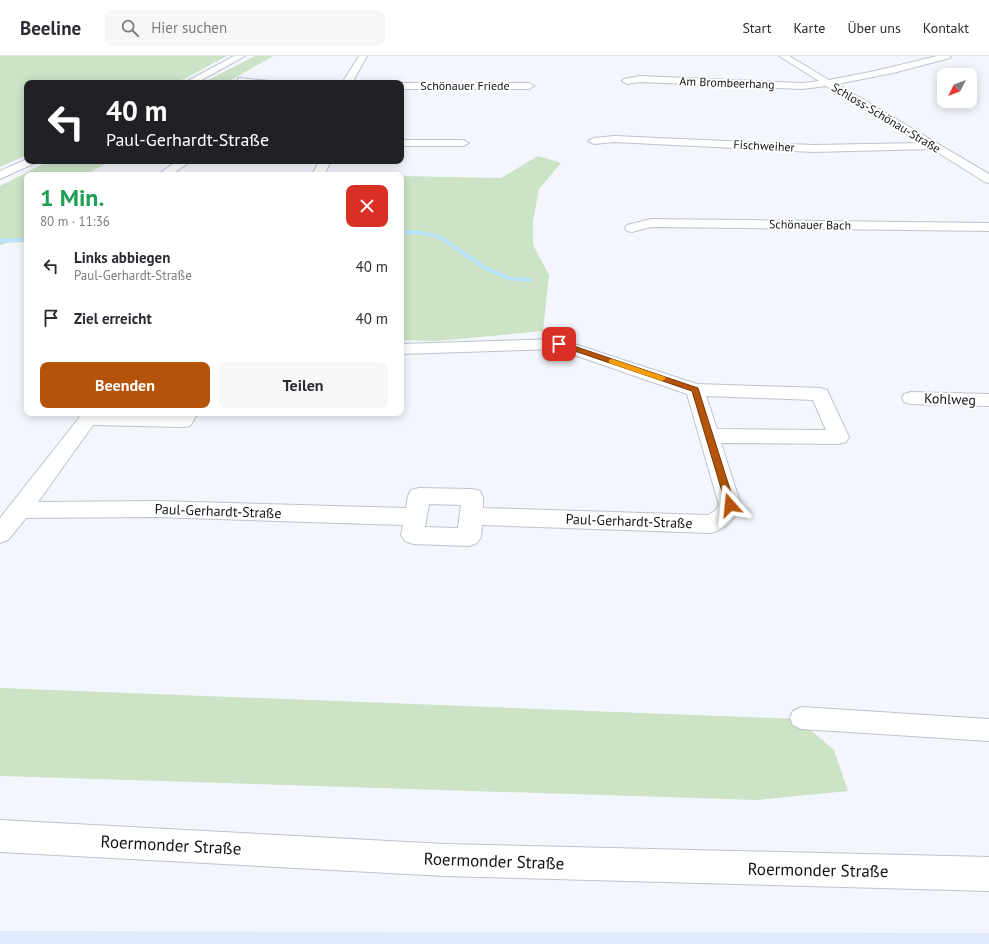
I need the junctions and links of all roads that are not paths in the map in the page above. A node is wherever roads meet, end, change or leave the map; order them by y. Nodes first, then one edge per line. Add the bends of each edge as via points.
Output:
1 (241, 56) edge
2 (363, 56) edge
3 (783, 56) edge
4 (947, 56) edge
5 (195, 80) edge
6 (349, 80) edge
7 (627, 81) dead end
8 (828, 83) junction
9 (404, 86) edge
10 (529, 86) dead end
11 (594, 141) dead end
12 (404, 143) edge
13 (463, 143) dead end
14 (933, 146) junction
15 (24, 164) edge
16 (180, 164) edge
17 (168, 172) edge
18 (0, 175) edge
19 (989, 179) edge
20 (989, 227) edge
21 (632, 228) dead end
22 (404, 349) edge
23 (696, 390) junction
24 (911, 398) dead end
25 (989, 400) edge
26 (89, 416) edge
27 (186, 416) edge
28 (708, 436) junction
29 (20, 510) junction
30 (415, 516) junction
31 (470, 516) junction
32 (0, 534) edge
33 (802, 718) dead end
34 (989, 730) edge
35 (0, 836) edge
36 (989, 874) edge

1 - 5 street
2 - 6 street
3 - 8 street, Schloss-Schönau-Straße
4 - 8 street, Am Brombeerhang
7 - 8 street, Am Brombeerhang via 640,79 802,86
8 - 14 street, Schloss-Schönau-Straße
9 - 10 street, Schönauer Friede
11 - 14 street, Fischweiher via 614,139 832,149
12 - 13 street
14 - 19 street, Schloss-Schönau-Straße
15 - 18 street
16 - 17 street
20 - 21 street, Schönauer Bach via 651,223
22 - 23 street via 559,344
23 - 28 street, Paul-Gerhardt-Straße
23 - 28 street via 820,394 839,437
24 - 25 street, Kohlweg
26 - 27 street via 183,421
26 - 29 street
28 - 31 street, Paul-Gerhardt-Straße via 730,505 723,516 711,524
29 - 30 street, Paul-Gerhardt-Straße via 156,509
29 - 32 street
30 - 31 street via 419,496 472,497
30 - 31 street via 412,535 469,537
33 - 34 lane
35 - 36 street, Roermonder Straße via 444,860

